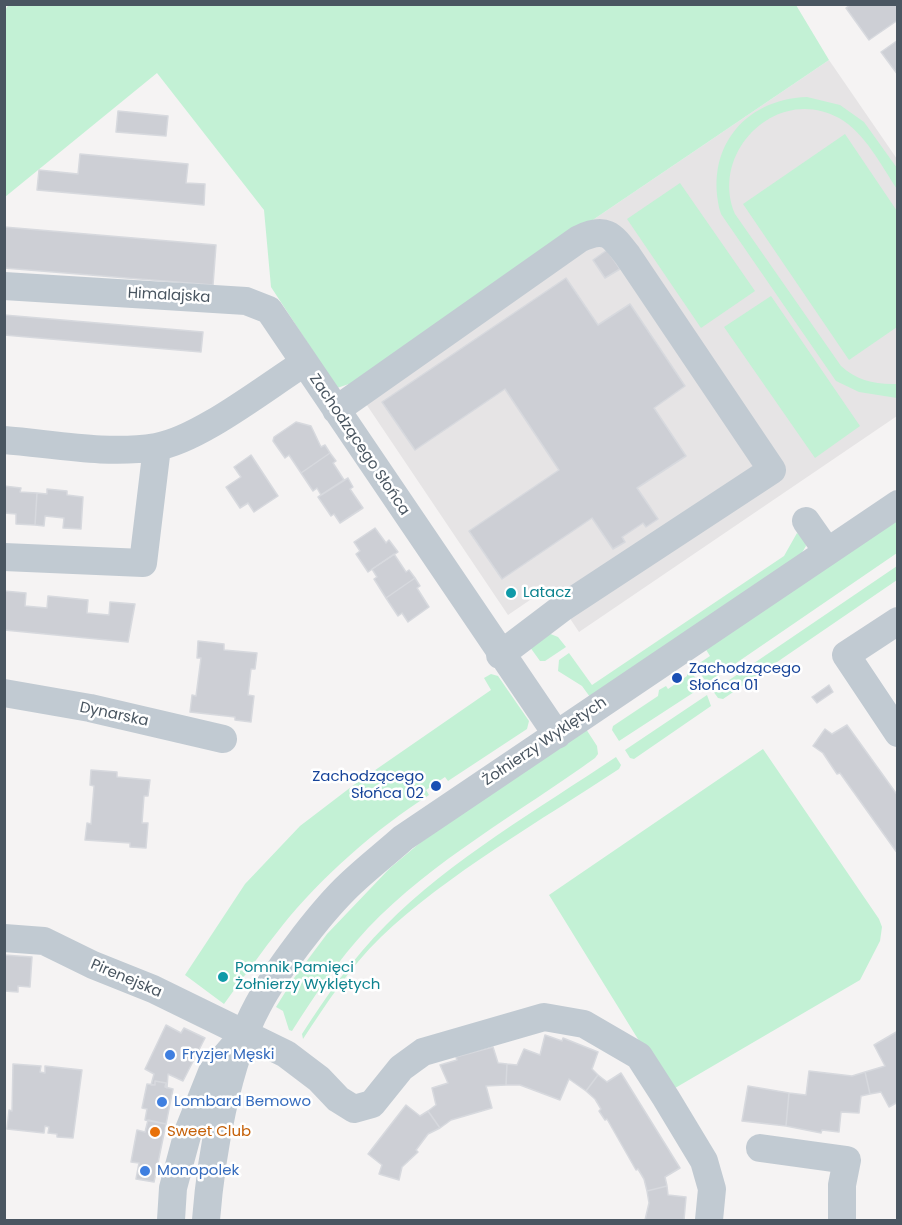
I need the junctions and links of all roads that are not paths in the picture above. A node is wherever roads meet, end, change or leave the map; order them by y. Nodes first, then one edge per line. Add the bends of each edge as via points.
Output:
1 (4, 286) edge
2 (304, 363) junction
3 (336, 410) junction
4 (4, 440) edge
5 (157, 447) junction
6 (897, 504) edge
7 (806, 521) dead end
8 (827, 551) junction
9 (4, 557) edge
10 (897, 621) edge
11 (500, 655) junction
12 (4, 693) edge
13 (897, 733) edge
14 (557, 735) junction
15 (223, 739) dead end
16 (4, 938) edge
17 (244, 1034) junction
18 (760, 1148) dead end
19 (171, 1221) edge
20 (206, 1221) edge
21 (709, 1221) edge
22 (842, 1221) edge

1 - 2 street, Himalajska via 246,301 269,310
2 - 3 street, Zachodzącego Słońca
2 - 5 street, Zachodzącego Słońca via 190,436
3 - 11 street, Zachodzącego Słońca
3 - 11 street via 579,238 604,232 615,239 772,470 543,622
4 - 5 street, Zachodzącego Słońca via 113,449
5 - 9 street via 143,563
6 - 8 street, Żołnierzy Wyklętych
7 - 8 street
8 - 14 street, Żołnierzy Wyklętych
10 - 13 street via 846,655
11 - 14 street, Zachodzącego Słońca
12 - 15 street, Dynarska
14 - 17 street, Żołnierzy Wyklętych via 403,838 344,889 287,961 258,1004
16 - 17 street, Pirenejska via 44,940
17 - 19 street via 212,1072 188,1132 173,1188
17 - 20 street via 214,1146
17 - 21 street, Pirenejska via 286,1054 354,1109 372,1104 401,1068 423,1052 544,1017 584,1023 639,1056 666,1098 704,1161 712,1189
18 - 22 street via 847,1160

